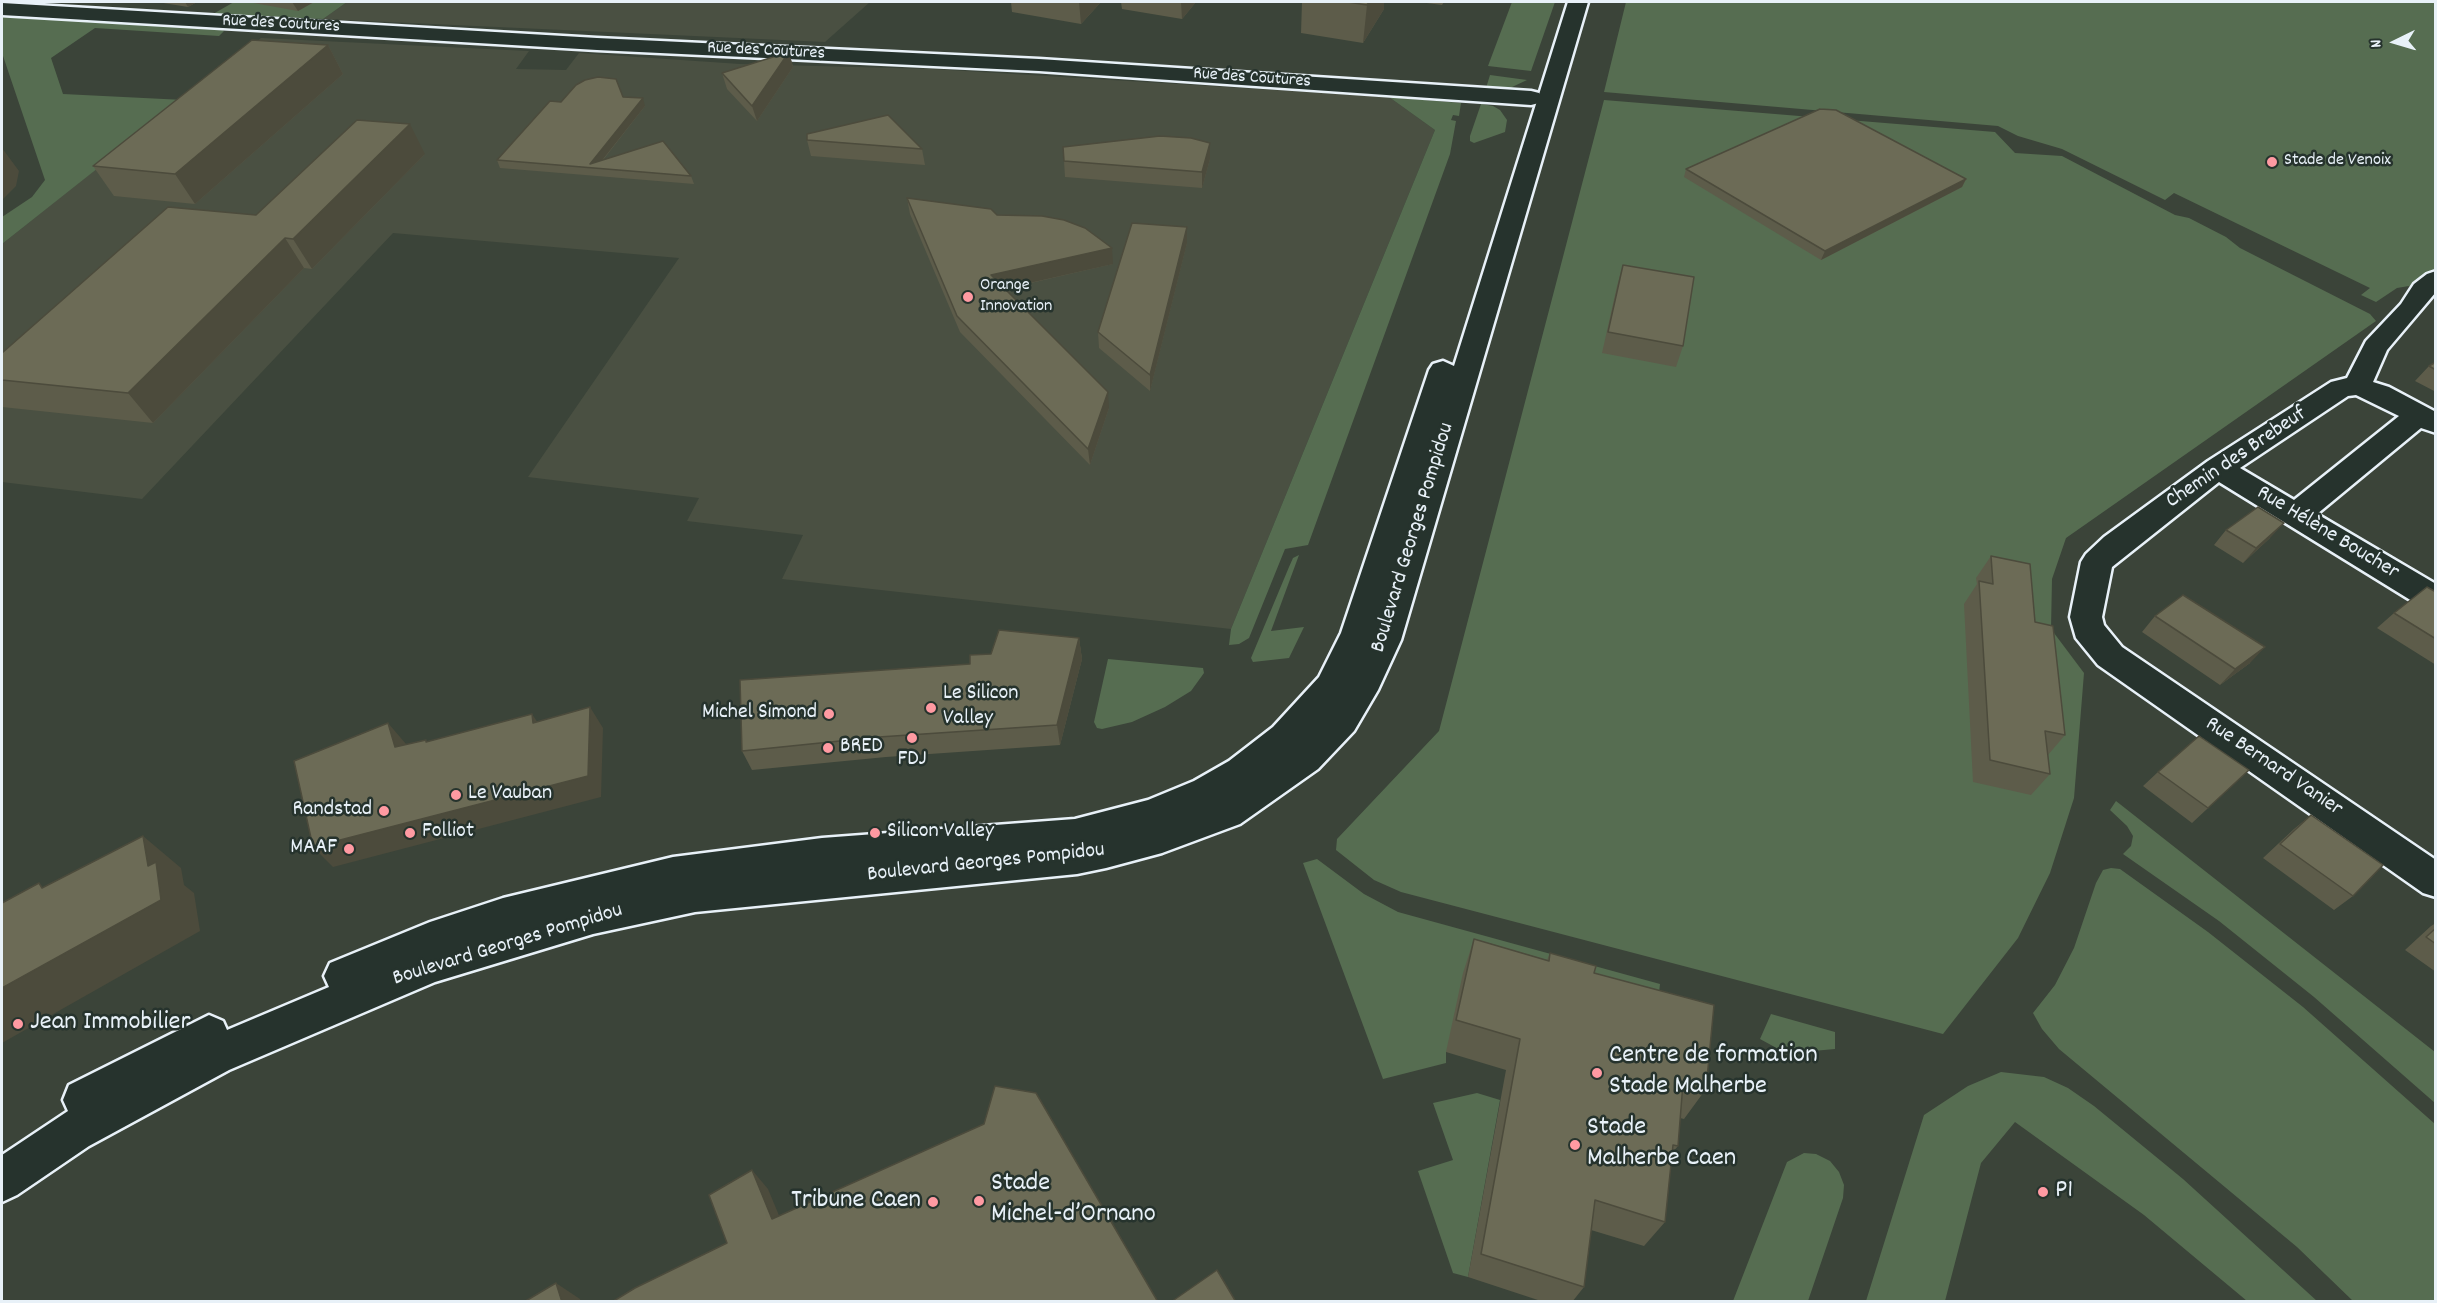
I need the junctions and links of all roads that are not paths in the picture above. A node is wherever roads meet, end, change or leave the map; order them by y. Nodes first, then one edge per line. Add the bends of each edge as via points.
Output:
1 (223, 2) edge
2 (1563, 2) edge
3 (1578, 2) edge
4 (2, 9) edge
5 (191, 19) junction
6 (1531, 98) junction
7 (2436, 279) edge
8 (2357, 386) junction
9 (2427, 420) edge
10 (2218, 468) junction
11 (2296, 515) junction
12 (2436, 600) edge
13 (2110, 656) joint
14 (2436, 881) edge
15 (2, 1152) edge
16 (2, 1180) edge

1 - 5 street
2 - 6 street, Boulevard Georges Pompidou
3 - 16 street, Boulevard Georges Pompidou via 1385,640 1342,721 1306,759 1227,813 1106,852 695,896 593,917 443,962 214,1056 74,1131
4 - 5 street, Rue des Coutures
5 - 6 street, Rue des Coutures via 1039,65
6 - 15 street, Boulevard Georges Pompidou via 1357,633 1331,686 1285,737 1242,771 1207,792 1152,814 1075,836 929,845 740,864 640,881 504,915 430,940 209,1035 61,1112
7 - 8 street via 2375,347
8 - 9 street via 2379,393
8 - 10 street, Chemin des Brebeuf via 2341,388
9 - 11 street
10 - 11 street, Rue Hélène Boucher
10 - 13 street, Chemin des Brebeuf via 2097,562 2086,617 2088,629
11 - 12 street, Rue Hélène Boucher
13 - 14 street, Rue Bernard Vanier

